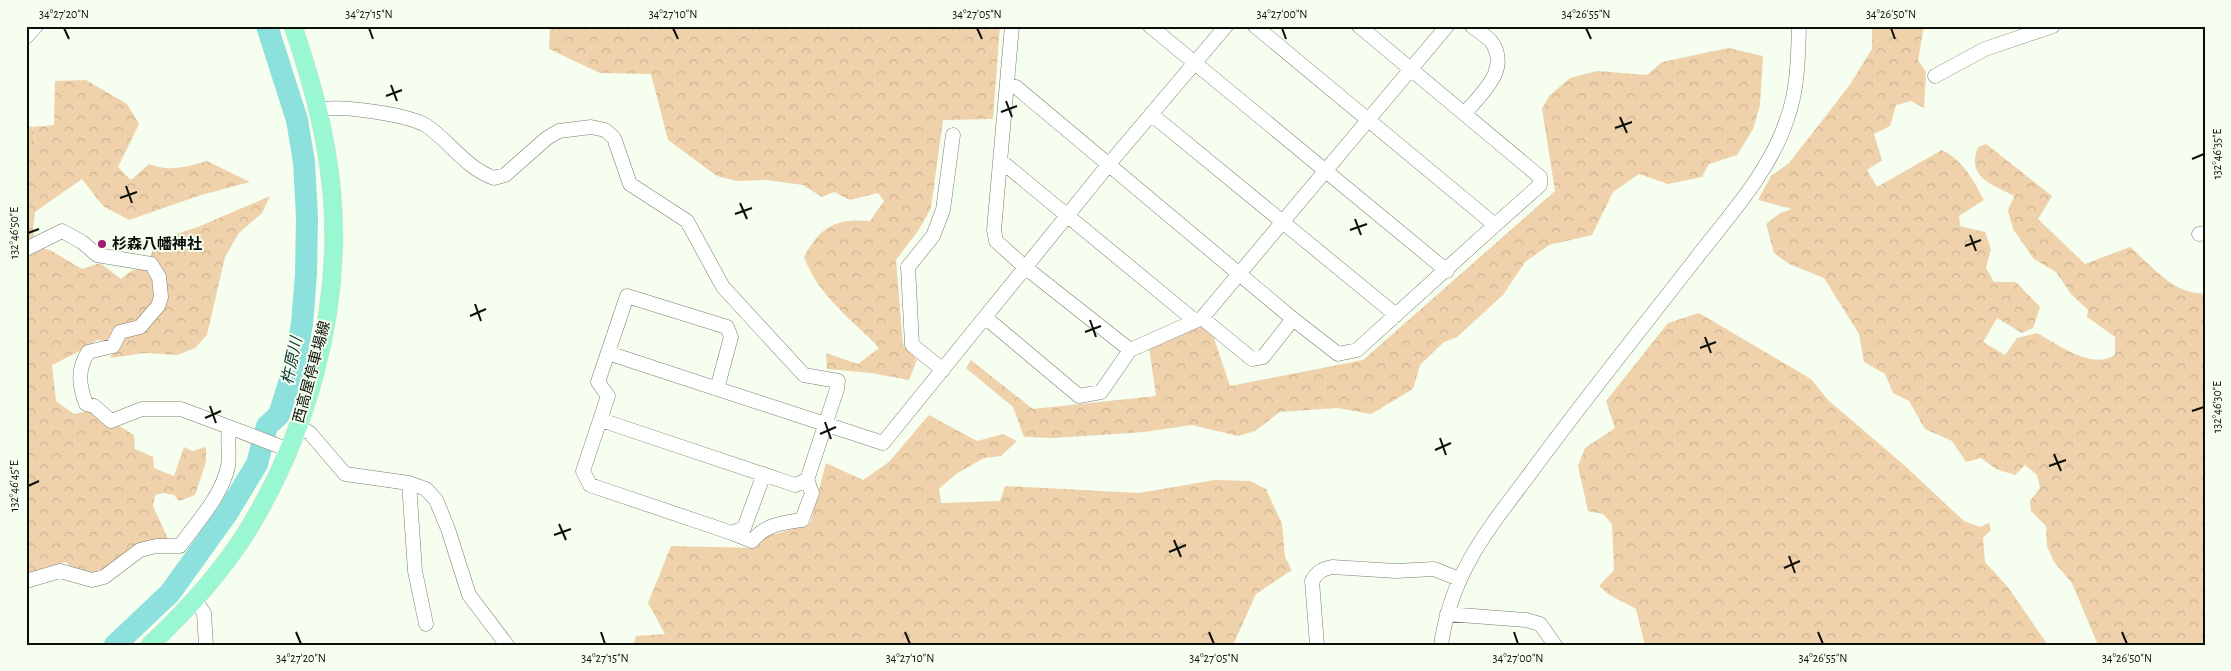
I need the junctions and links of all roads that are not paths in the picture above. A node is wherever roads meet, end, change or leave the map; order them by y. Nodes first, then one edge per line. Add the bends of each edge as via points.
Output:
1 (36, 26) edge
2 (293, 26) edge
3 (1012, 26) edge
4 (1150, 26) edge
5 (1226, 26) edge
6 (1255, 26) edge
7 (1359, 26) edge
8 (1447, 26) edge
9 (1472, 26) edge
10 (1799, 26) edge
11 (2054, 26) edge
12 (26, 37) edge
13 (1194, 64) junction
14 (1410, 68) junction
15 (1935, 76) dead end
16 (1007, 84) junction
17 (318, 110) junction
18 (1465, 113) junction
19 (1151, 114) junction
20 (1368, 120) junction
21 (953, 135) dead end
22 (1000, 161) junction
23 (1109, 164) junction
24 (1325, 171) junction
25 (1068, 215) junction
26 (1282, 222) junction
27 (1495, 225) junction
28 (26, 249) edge
29 (1026, 268) junction
30 (1447, 271) junction
31 (1239, 273) junction
32 (1396, 315) junction
33 (986, 318) junction
34 (1198, 319) junction
35 (1293, 319) junction
36 (1130, 350) junction
37 (608, 353) junction
38 (943, 370) junction
39 (717, 389) junction
40 (601, 420) junction
41 (826, 424) junction
42 (298, 426) junction
43 (229, 427) junction
44 (289, 450) junction
45 (764, 474) junction
46 (807, 480) junction
47 (408, 483) junction
48 (732, 533) junction
49 (1459, 580) junction
50 (26, 582) edge
51 (194, 599) junction
52 (1447, 614) junction
53 (426, 624) dead end
54 (150, 645) edge
55 (206, 645) edge
56 (507, 645) edge
57 (1317, 645) edge
58 (1441, 645) edge
59 (1555, 645) edge

1 - 12 street
2 - 17 main road, 西高屋停車場線
3 - 16 street
4 - 13 street
5 - 13 street
6 - 20 street
7 - 14 street
8 - 14 street
9 - 18 street via 1490,40 1499,66 1493,80
10 - 49 street via 1795,93 1776,146 1748,191 1484,534
11 - 15 street via 1985,49
13 - 19 street
13 - 24 street
14 - 18 street
14 - 20 street
16 - 22 street
16 - 23 street via 1016,87
17 - 41 street via 336,108 411,118 427,126 474,169 494,178 505,175 559,131 592,126 605,130 614,138 630,184 687,221 723,287 757,324 804,374 838,381
17 - 42 main road, 西高屋停車場線 via 332,196 333,255 326,319 316,369
18 - 27 street via 1540,177 1540,185
19 - 23 street
19 - 26 street
20 - 24 street
20 - 27 street
21 - 38 street via 943,210 933,236 908,267 912,345
22 - 25 street
22 - 29 street via 994,230 996,241
23 - 25 street
23 - 31 street
24 - 26 street
24 - 30 street
25 - 29 street
25 - 34 street
26 - 31 street
26 - 32 street
27 - 30 street
28 - 43 street via 62,231 82,242 96,255 151,264 159,277 162,297 140,327 120,332 113,346 88,352 82,362 81,391 86,404 94,406 112,421 142,408 181,409
29 - 33 street
29 - 36 street
30 - 32 street
31 - 34 street
31 - 35 street
32 - 35 street via 1357,350 1338,354
33 - 36 street via 1079,396 1101,392
33 - 38 street
34 - 35 street via 1252,359 1263,358
34 - 36 street
37 - 39 street
37 - 39 street via 627,296 727,327 732,337
37 - 40 street via 598,382 608,396
38 - 41 street via 883,443
39 - 41 street
40 - 45 street
40 - 48 street via 583,471 590,485
41 - 46 street
42 - 44 main road, 西高屋停車場線
42 - 47 street via 310,433 345,474
43 - 44 street
43 - 50 street via 228,464 223,485 180,546 140,550 104,577 92,580 60,571
44 - 51 main road, 西高屋停車場線 via 271,490 244,534
45 - 46 street via 795,485
45 - 48 street via 744,528
46 - 48 street via 812,493 802,520 776,524 760,531 752,541
47 - 53 street via 415,571
47 - 56 street via 426,489 436,500 469,595
49 - 52 street
49 - 57 street via 1434,570 1323,569 1315,574 1312,581
51 - 54 main road, 西高屋停車場線
51 - 55 street via 204,613
52 - 58 street
52 - 59 street via 1540,624

